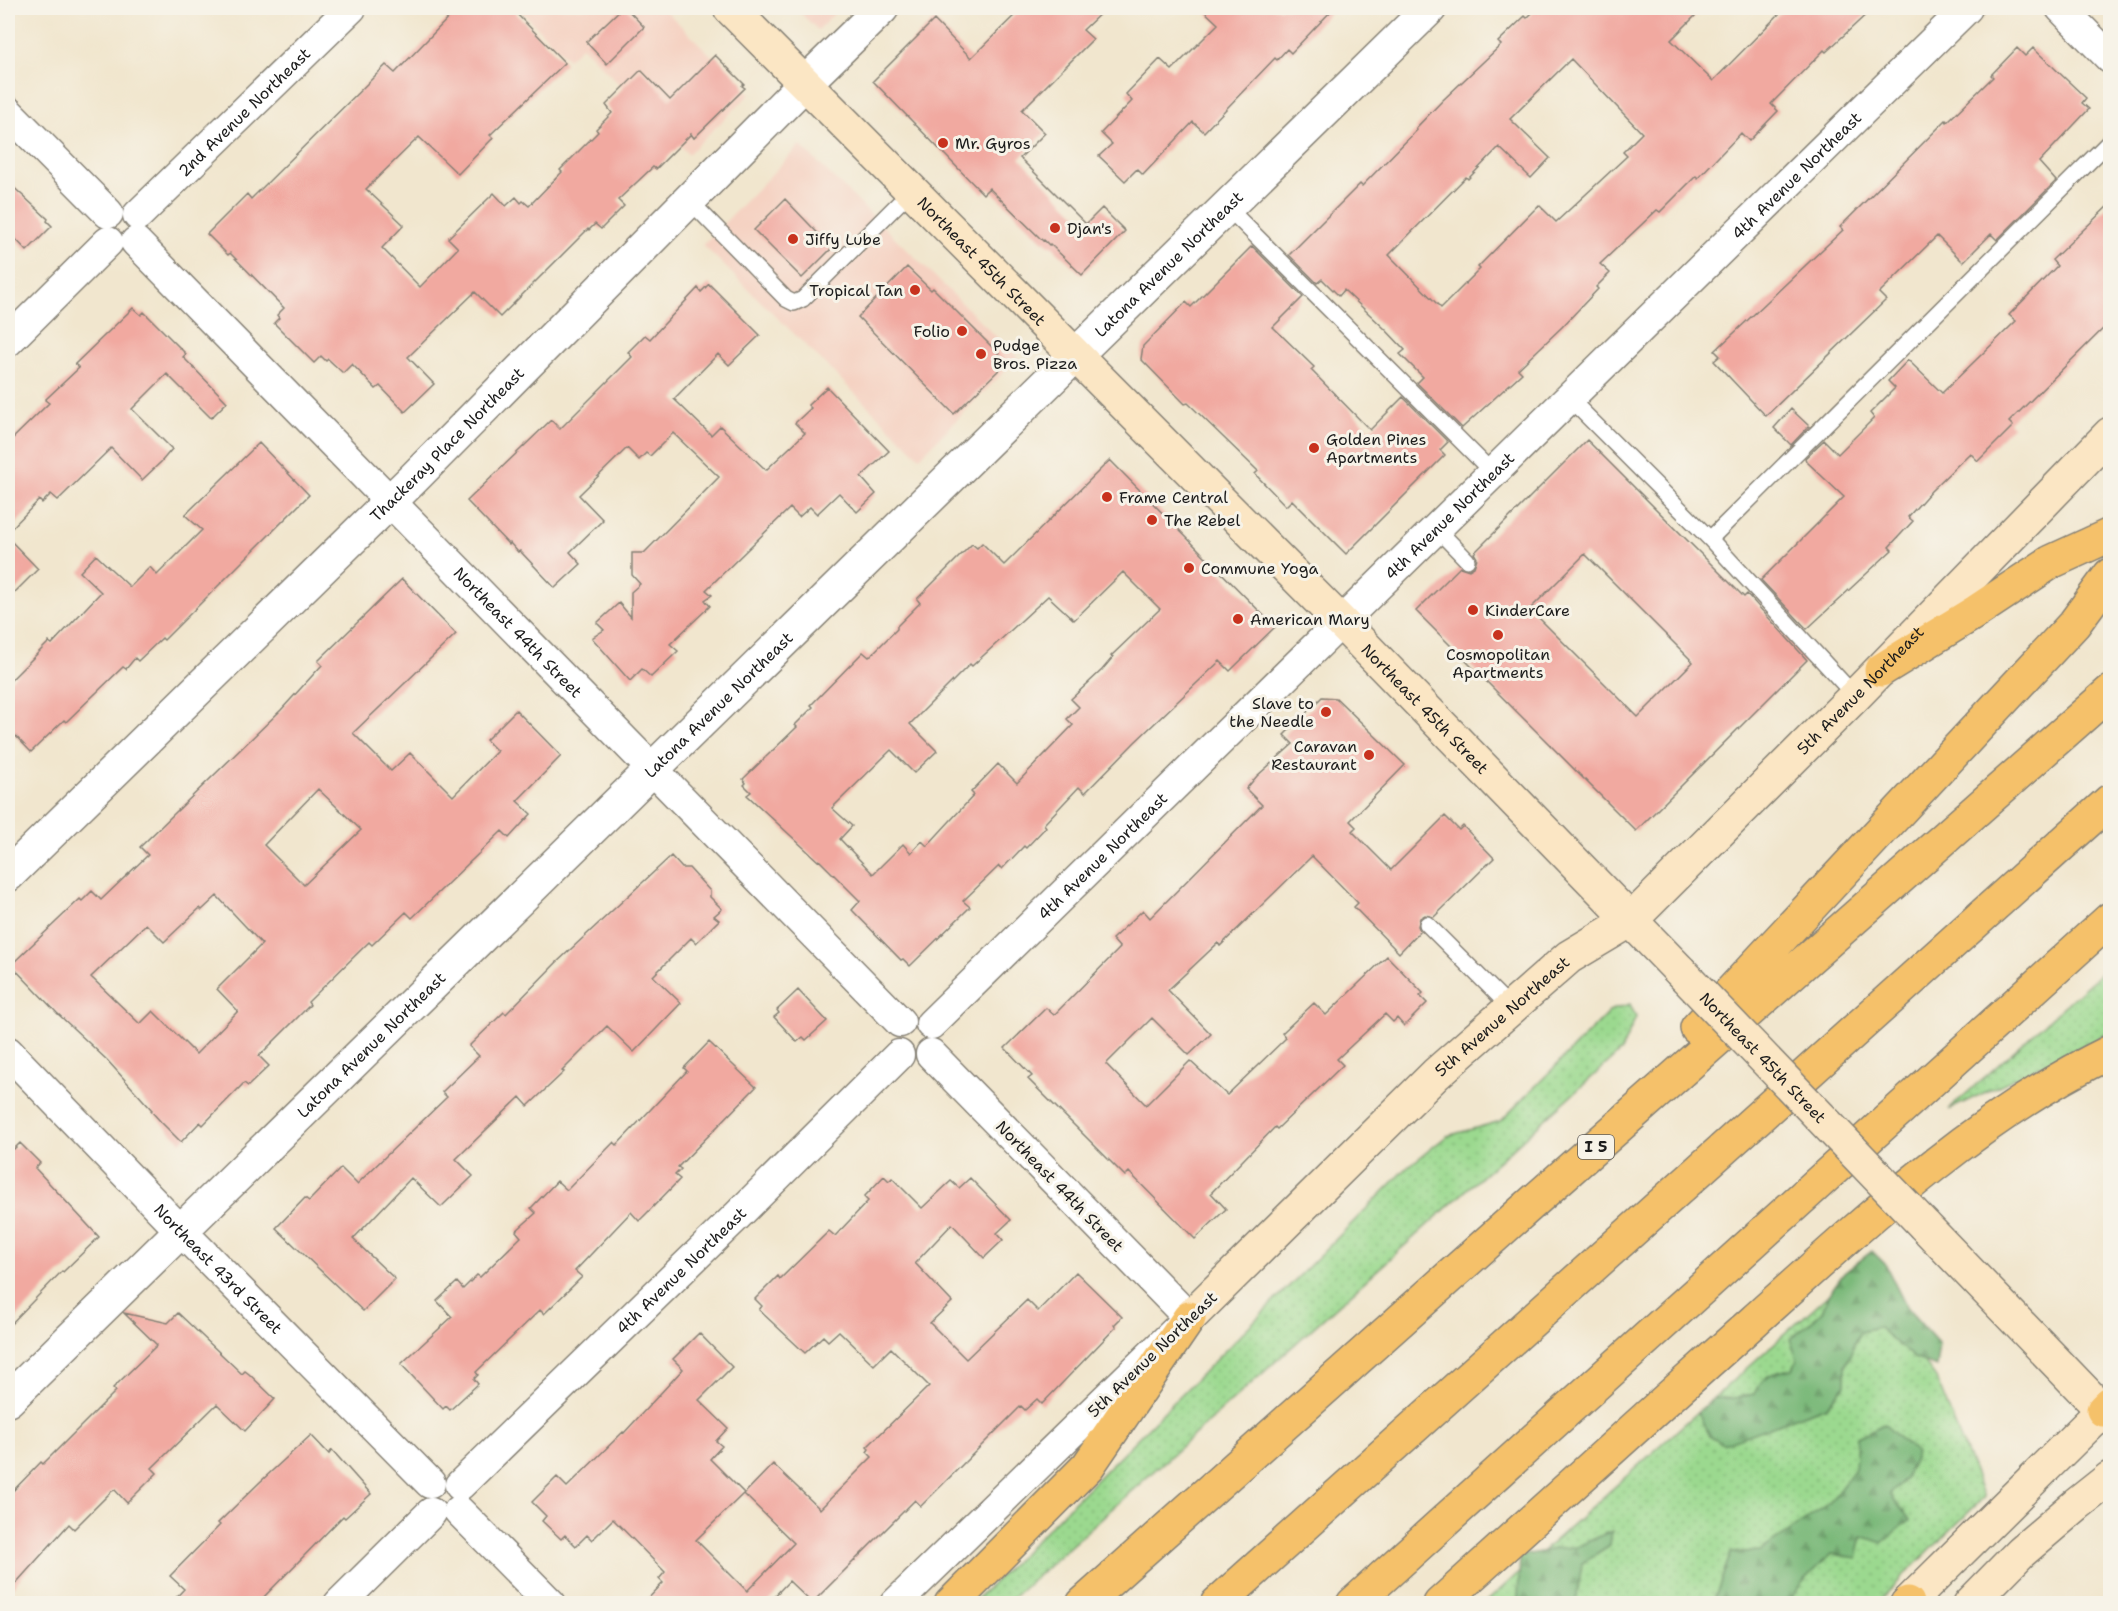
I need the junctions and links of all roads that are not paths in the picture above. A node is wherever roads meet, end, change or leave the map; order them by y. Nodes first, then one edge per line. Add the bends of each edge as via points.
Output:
1 (351, 8) edge
2 (733, 8) edge
3 (882, 8) edge
4 (1430, 8) edge
5 (1967, 8) edge
6 (2061, 8) edge
7 (2110, 58) edge
8 (805, 83) junction
9 (8, 112) edge
10 (2110, 141) edge
11 (912, 190) junction
12 (689, 200) junction
13 (1227, 207) junction
14 (123, 228) junction
15 (8, 341) edge
16 (1076, 355) junction
17 (1570, 399) junction
18 (2110, 435) edge
19 (1493, 473) junction
20 (389, 502) junction
21 (1437, 529) junction
22 (2110, 536) edge
23 (1710, 538) junction
24 (1467, 560) dead end
25 (2110, 575) edge
26 (1341, 622) junction
27 (1881, 670) junction
28 (2110, 692) edge
29 (1855, 696) junction
30 (651, 769) junction
31 (2110, 801) edge
32 (8, 875) edge
33 (2110, 919) edge
34 (1631, 920) junction
35 (1427, 924) dead end
36 (1510, 1007) junction
37 (900, 1022) junction
38 (931, 1024) junction
39 (8, 1052) edge
40 (2110, 1052) edge
41 (931, 1054) junction
42 (899, 1055) junction
43 (1524, 1210) junction
44 (181, 1231) junction
45 (1189, 1318) junction
46 (8, 1400) edge
47 (2108, 1410) edge
48 (2110, 1478) edge
49 (450, 1503) junction
50 (1907, 1603) edge
51 (339, 1604) edge
52 (551, 1604) edge
53 (895, 1604) edge
54 (951, 1604) edge
55 (1083, 1604) edge
56 (1217, 1604) edge
57 (1353, 1604) edge
58 (1440, 1604) edge
59 (1970, 1604) edge

1 - 14 street, 2nd Avenue Northeast
2 - 8 main road, Northeast 45th Street
3 - 8 street, Thackeray Place Northeast
4 - 13 street, Latona Avenue Northeast
5 - 17 street, 4th Avenue Northeast
6 - 7 street
8 - 11 main road, Northeast 45th Street
8 - 12 street, Thackeray Place Northeast
9 - 14 street, Northeast 44th Street
10 - 23 lane
11 - 12 lane via 803,299 794,303 773,287
11 - 16 main road, Northeast 45th Street
12 - 20 street, Thackeray Place Northeast
13 - 16 street, Latona Avenue Northeast
13 - 19 lane
14 - 15 street, 2nd Avenue Northeast
14 - 20 street, Northeast 44th Street
16 - 26 main road, Northeast 45th Street
16 - 30 street, Latona Avenue Northeast
17 - 19 street, 4th Avenue Northeast
17 - 23 lane
18 - 27 main road, 5th Avenue Northeast
19 - 21 street, 4th Avenue Northeast
20 - 30 street, Northeast 44th Street
20 - 32 street, Thackeray Place Northeast
21 - 24 lane
21 - 26 street, 4th Avenue Northeast
22 - 27 highway via 2051,562
23 - 29 lane
25 - 43 highway via 2074,624
26 - 34 main road, Northeast 45th Street
26 - 38 street, 4th Avenue Northeast
27 - 29 main road, 5th Avenue Northeast
28 - 43 highway, I 5
29 - 34 main road, 5th Avenue Northeast
30 - 37 street, Northeast 44th Street
30 - 44 street, Latona Avenue Northeast
31 - 56 highway
33 - 57 highway
34 - 36 main road, 5th Avenue Northeast via 1569,957
34 - 47 main road, Northeast 45th Street, bridge
35 - 36 lane
36 - 45 main road, 5th Avenue Northeast via 1436,1074
37 - 38 street via 913,1016
37 - 42 street via 892,1033
38 - 41 street via 937,1041
39 - 44 street, Northeast 43rd Street
40 - 58 highway via 2005,1113 1880,1209
41 - 42 street via 916,1061
41 - 45 street, Northeast 44th Street
42 - 49 street, 4th Avenue Northeast
43 - 55 highway, I 5
44 - 46 street, Latona Avenue Northeast
44 - 49 street, Northeast 43rd Street via 430,1483 424,1503
45 - 53 street, 5th Avenue Northeast
45 - 54 highway via 1088,1466
47 - 50 main road
48 - 59 main road via 2021,1552
49 - 51 street, 4th Avenue Northeast
49 - 52 street

